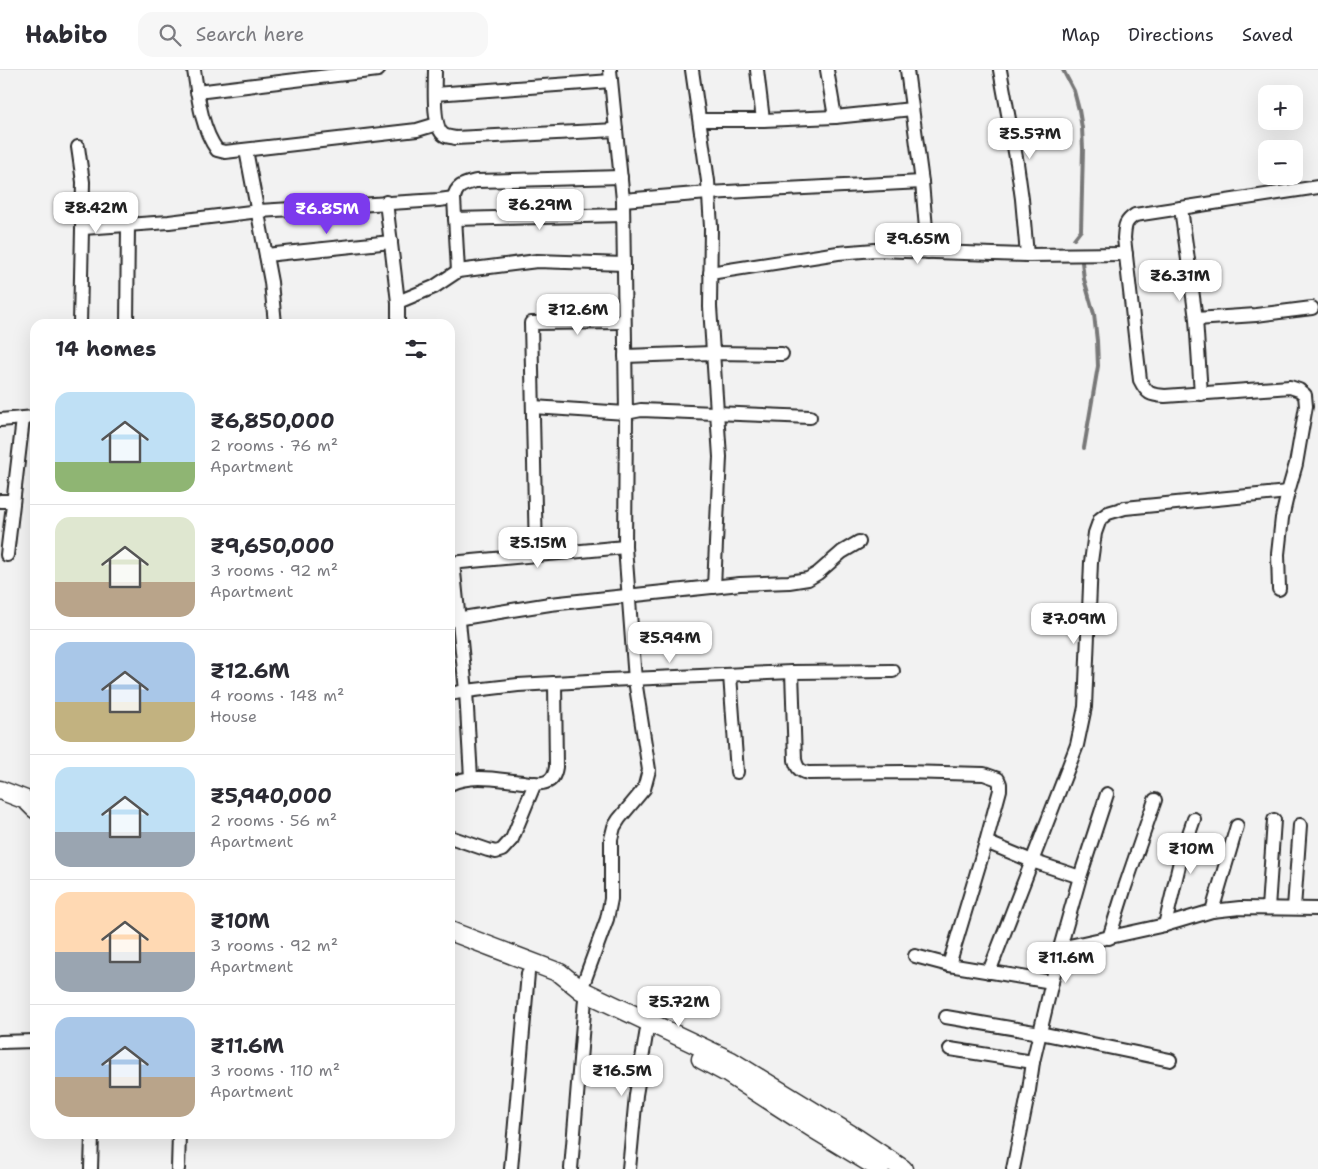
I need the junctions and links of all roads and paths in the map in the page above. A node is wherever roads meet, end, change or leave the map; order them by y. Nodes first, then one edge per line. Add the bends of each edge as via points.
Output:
1 (194, 70) edge
2 (378, 70) edge
3 (435, 70) edge
4 (692, 70) edge
5 (757, 70) edge
6 (827, 70) edge
7 (907, 70) edge
8 (1000, 70) edge
9 (611, 75) edge
10 (197, 92) junction
11 (435, 94) junction
12 (912, 109) junction
13 (835, 118) junction
14 (700, 120) junction
15 (763, 120) junction
16 (437, 124) junction
17 (616, 130) junction
18 (78, 147) dead end
19 (246, 150) junction
20 (621, 177) junction
21 (922, 182) junction
22 (1318, 187) edge
23 (708, 193) junction
24 (454, 198) junction
25 (623, 200) junction
26 (386, 202) junction
27 (1181, 208) junction
28 (258, 211) junction
29 (623, 215) junction
30 (455, 219) junction
31 (128, 225) junction
32 (83, 228) junction
33 (391, 242) junction
34 (928, 252) junction
35 (1126, 254) junction
36 (266, 255) junction
37 (1027, 255) junction
38 (624, 264) junction
39 (458, 271) junction
40 (710, 274) junction
41 (398, 302) junction
42 (1312, 308) dead end
43 (80, 319) edge
44 (127, 319) edge
45 (275, 319) edge
46 (398, 319) edge
47 (1196, 319) junction
48 (624, 322) junction
49 (712, 353) junction
50 (782, 354) dead end
51 (625, 356) junction
52 (1201, 394) junction
53 (533, 407) junction
54 (626, 413) junction
55 (717, 413) junction
56 (810, 417) dead end
57 (29, 418) edge
58 (0, 420) edge
59 (1288, 492) junction
60 (0, 501) edge
61 (13, 501) junction
62 (859, 542) dead end
63 (624, 547) junction
64 (7, 555) dead end
65 (536, 555) junction
66 (455, 562) edge
67 (714, 587) junction
68 (1279, 589) dead end
69 (629, 596) junction
70 (455, 619) edge
71 (455, 625) edge
72 (792, 672) junction
73 (893, 672) dead end
74 (730, 675) junction
75 (635, 680) junction
76 (555, 683) junction
77 (466, 691) junction
78 (455, 693) edge
79 (737, 772) dead end
80 (471, 778) junction
81 (455, 782) edge
82 (535, 783) junction
83 (0, 790) edge
84 (1107, 794) dead end
85 (1155, 800) dead end
86 (30, 802) edge
87 (1194, 819) dead end
88 (1274, 820) dead end
89 (1300, 825) dead end
90 (1237, 826) dead end
91 (455, 839) edge
92 (986, 842) junction
93 (1032, 861) junction
94 (1080, 877) junction
95 (1268, 908) junction
96 (1294, 908) junction
97 (1318, 909) edge
98 (1212, 911) junction
99 (1165, 925) junction
100 (455, 932) edge
101 (1109, 938) junction
102 (455, 945) edge
103 (1060, 948) junction
104 (915, 956) dead end
105 (950, 965) junction
106 (989, 972) junction
107 (528, 973) junction
108 (1052, 982) junction
109 (583, 994) junction
110 (946, 1016) dead end
111 (647, 1029) junction
112 (1040, 1033) junction
113 (30, 1041) edge
114 (0, 1042) edge
115 (950, 1049) dead end
116 (1170, 1060) dead end
117 (1033, 1062) junction
118 (92, 1139) edge
119 (179, 1139) edge
120 (91, 1169) edge
121 (178, 1169) edge
122 (511, 1169) edge
123 (572, 1169) edge
124 (630, 1169) edge
125 (880, 1169) edge
126 (903, 1169) edge
127 (1013, 1169) edge

1 - 10 street
2 - 10 street
3 - 11 street
4 - 14 street
5 - 15 street
6 - 13 street
7 - 12 street
8 - 37 street via 1017,164
9 - 11 street
9 - 17 street
10 - 19 street via 204,122 217,150
11 - 16 street
12 - 13 street
12 - 21 street
13 - 15 street
14 - 15 street
14 - 23 street
16 - 17 street via 442,134 455,138
16 - 19 street via 416,130
17 - 20 street
18 - 32 street via 83,182
19 - 28 street
20 - 24 street via 467,183 458,187
20 - 25 street
21 - 23 street
21 - 34 street
22 - 27 street
23 - 25 street
23 - 40 street
24 - 26 street
24 - 30 street
25 - 29 street
26 - 28 street
26 - 33 street
27 - 35 street via 1135,215 1129,219 1125,226
27 - 47 street
28 - 31 street
28 - 36 street
29 - 30 street
29 - 38 street
30 - 39 street
31 - 32 street
31 - 44 street
32 - 43 street
33 - 36 street
33 - 41 street
34 - 37 street
34 - 40 street via 875,250 838,253
35 - 37 street
35 - 52 street via 1140,380 1144,389 1152,395
36 - 45 street
38 - 39 street via 537,261
38 - 48 street
39 - 41 street via 434,287
40 - 49 street
41 - 46 street
42 - 47 street
47 - 52 street
48 - 51 street
48 - 53 street via 531,323
49 - 50 street
49 - 51 street
49 - 55 street
51 - 54 street
52 - 59 street via 1290,387 1305,395 1296,464
53 - 54 street
53 - 65 street
54 - 55 street via 641,410
54 - 63 street
55 - 56 street
55 - 67 street via 720,457
57 - 58 street
57 - 61 street
59 - 68 street via 1278,554
59 - 93 street via 1125,508 1100,519 1092,562 1085,706 1077,745
60 - 61 street
61 - 64 street
62 - 67 street via 808,579
63 - 65 street
63 - 69 street
65 - 66 street
67 - 69 street
69 - 70 street
69 - 75 street
71 - 77 street
72 - 73 street
72 - 74 street
72 - 92 street via 797,768 808,773 903,772 991,776 998,779 1000,790
74 - 75 street
74 - 79 street
75 - 76 street
75 - 109 street via 649,770 644,789 612,832 611,899
76 - 77 street
76 - 82 street via 555,773 546,782
77 - 78 street
77 - 80 street
80 - 81 street
80 - 82 street
82 - 91 street via 512,839 502,850 496,852
83 - 86 main road
84 - 94 street
85 - 101 street
87 - 99 street via 1181,857
88 - 95 street
89 - 96 street
90 - 98 street
92 - 93 street
92 - 105 street
93 - 94 street
93 - 106 street
94 - 103 street
95 - 96 street
95 - 98 street
96 - 97 street
98 - 99 street
99 - 101 street
100 - 109 main road via 560,973
101 - 103 street
102 - 107 main road
103 - 108 street
104 - 105 street
105 - 106 street
106 - 108 street
107 - 109 main road
107 - 122 street
108 - 112 street
109 - 111 main road
109 - 123 street
109 - 126 main road via 731,1061
110 - 112 street
111 - 124 street via 636,1095
111 - 125 main road via 727,1073
112 - 116 street
112 - 117 street
113 - 114 street
115 - 117 street
117 - 127 street
118 - 120 street
119 - 121 street

